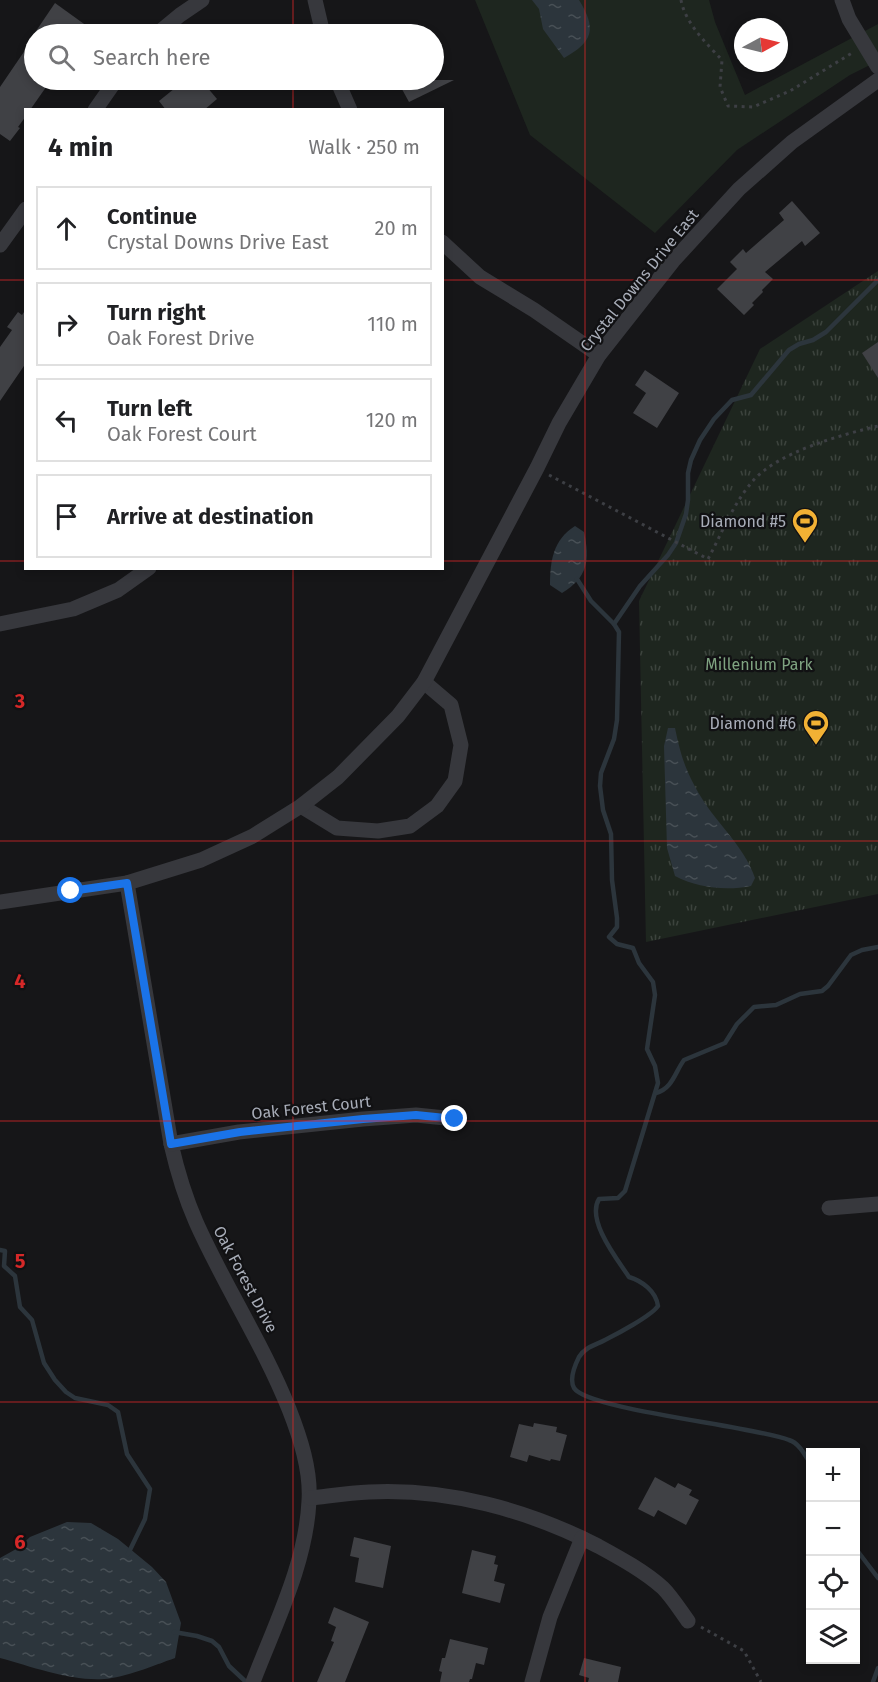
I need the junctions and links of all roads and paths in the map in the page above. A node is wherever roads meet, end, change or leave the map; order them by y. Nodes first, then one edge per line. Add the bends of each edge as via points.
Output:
1 (202, 0) edge
2 (315, 0) edge
3 (681, 0) edge
4 (842, 0) edge
5 (169, 24) edge
6 (321, 24) edge
7 (865, 46) junction
8 (878, 67) edge
9 (878, 80) edge
10 (109, 90) edge
11 (341, 90) edge
12 (96, 108) edge
13 (349, 108) edge
14 (24, 212) edge
15 (444, 244) edge
16 (0, 245) edge
17 (599, 355) junction
18 (878, 426) edge
19 (537, 468) junction
20 (146, 570) edge
21 (0, 624) edge
22 (424, 682) junction
23 (301, 806) junction
24 (127, 883) junction
25 (0, 902) edge
26 (455, 1119) dead end
27 (171, 1144) junction
28 (878, 1204) edge
29 (829, 1208) dead end
30 (310, 1498) junction
31 (582, 1538) junction
32 (687, 1621) joint
33 (253, 1682) edge
34 (532, 1682) edge
35 (761, 1682) edge

1 - 5 street
2 - 6 street
3 - 7 path via 683,10 722,60 720,87 728,106 753,107 790,91
4 - 7 street
7 - 8 street
9 - 17 street, Crystal Downs Drive East via 792,142 739,189 674,261
10 - 12 street
11 - 13 street
14 - 16 street
15 - 17 street via 480,277
17 - 19 street, Crystal Downs Drive East
18 - 19 path via 841,434 775,463 752,481 708,559
19 - 22 street, Crystal Downs Drive East
20 - 21 street via 118,590 73,609
22 - 23 street, Crystal Downs Drive East via 370,746
22 - 23 street via 451,705 461,745 455,781 437,806 410,826 378,831 337,828
23 - 24 street, Crystal Downs Drive East via 253,836 201,860
24 - 25 street, Crystal Downs Drive East
24 - 27 street, Oak Forest Drive
26 - 27 street, Oak Forest Court via 416,1115 363,1119
27 - 30 street, Oak Forest Drive via 196,1222 278,1382 305,1462
28 - 29 street
30 - 31 street via 370,1492 466,1499 522,1513
30 - 33 street, Oak Forest Drive via 299,1561
31 - 32 street via 627,1562 664,1589
31 - 34 street via 550,1617
32 - 35 path via 744,1651

